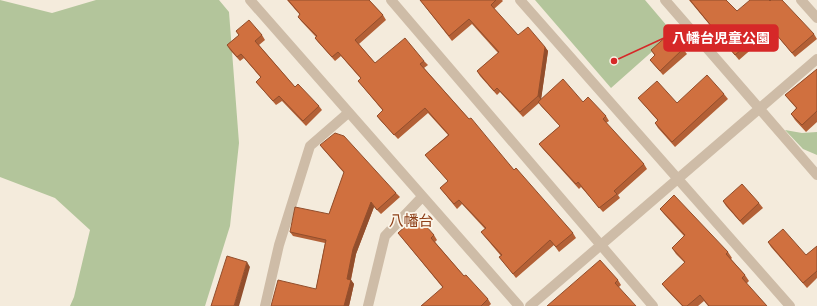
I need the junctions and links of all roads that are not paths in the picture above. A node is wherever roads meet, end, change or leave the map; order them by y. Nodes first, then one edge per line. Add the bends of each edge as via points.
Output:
1 (250, 0) edge
2 (391, 0) edge
3 (520, 0) edge
4 (665, 0) edge
5 (801, 0) edge
6 (817, 18) edge
7 (817, 59) edge
8 (759, 108) junction
9 (348, 112) junction
10 (817, 175) edge
11 (677, 179) junction
12 (422, 197) junction
13 (600, 245) junction
14 (264, 306) edge
15 (368, 306) edge
16 (519, 306) edge
17 (530, 306) edge
18 (653, 306) edge
19 (790, 306) edge

1 - 9 street
2 - 13 street
3 - 11 street
4 - 8 street
5 - 6 street
7 - 8 street
8 - 10 street
8 - 11 street
9 - 12 street
9 - 14 street via 310,146 279,245
11 - 13 street
11 - 19 street
12 - 15 street via 385,236
12 - 16 street
13 - 17 street
13 - 18 street

